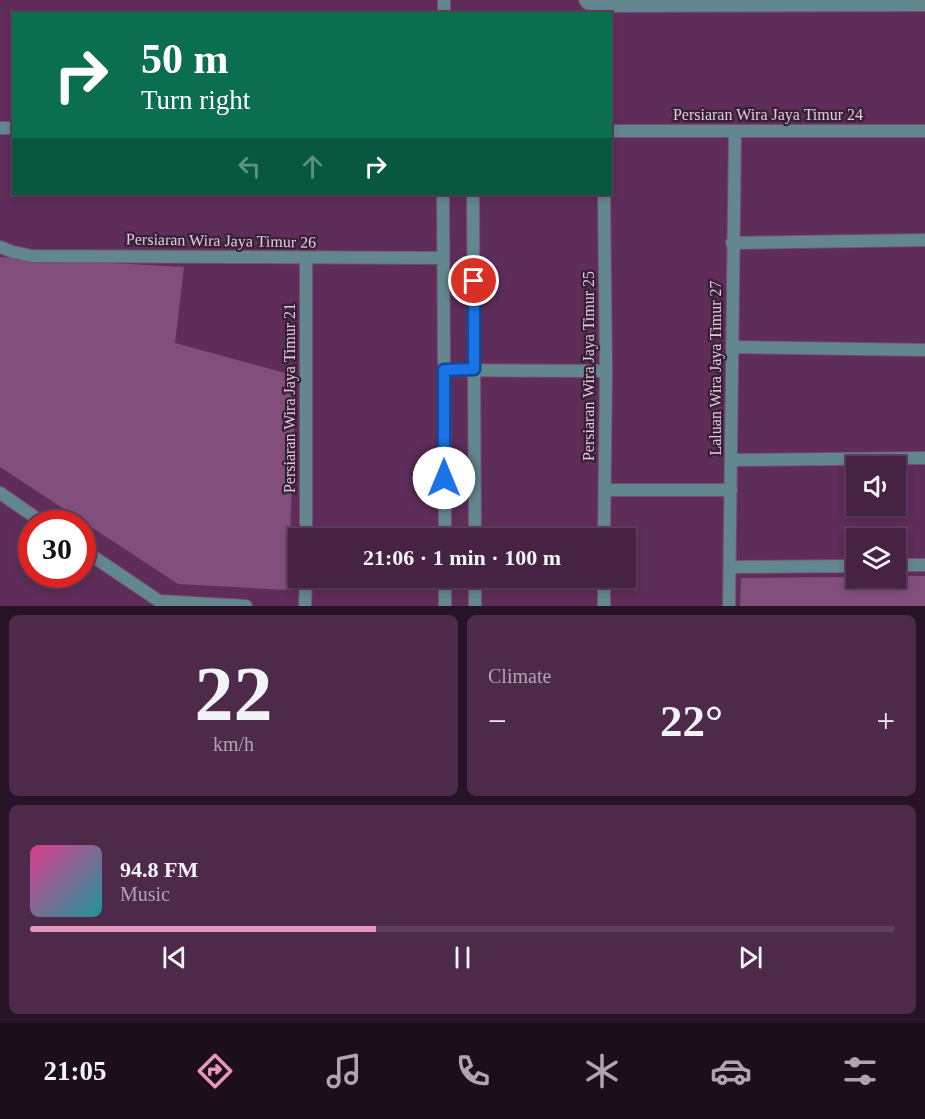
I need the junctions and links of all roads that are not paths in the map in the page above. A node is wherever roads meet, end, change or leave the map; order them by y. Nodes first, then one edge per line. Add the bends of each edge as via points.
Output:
1 (585, 0) edge
2 (697, 2) edge
3 (830, 2) edge
4 (925, 5) edge
5 (612, 130) edge
6 (735, 130) junction
7 (925, 131) edge
8 (443, 195) edge
9 (473, 195) edge
10 (604, 195) edge
11 (925, 240) edge
12 (732, 243) junction
13 (0, 247) edge
14 (306, 258) junction
15 (443, 258) junction
16 (732, 347) junction
17 (925, 350) edge
18 (474, 369) junction
19 (444, 370) junction
20 (606, 370) junction
21 (925, 458) edge
22 (731, 460) junction
23 (605, 490) junction
24 (731, 490) junction
25 (0, 493) edge
26 (25, 510) edge
27 (306, 528) edge
28 (445, 528) edge
29 (475, 528) edge
30 (604, 528) edge
31 (96, 559) edge
32 (906, 565) edge
33 (925, 565) edge
34 (846, 566) edge
35 (730, 567) junction
36 (306, 588) edge
37 (445, 588) edge
38 (475, 588) edge
39 (604, 588) edge
40 (159, 603) edge
41 (246, 606) edge
42 (305, 606) edge
43 (445, 606) edge
44 (475, 606) edge
45 (604, 606) edge
46 (729, 606) edge

1 - 2 street via 598,6
2 - 3 street
3 - 4 street
5 - 6 street, Persiaran Wira Jaya Timur 24
6 - 7 street, Persiaran Wira Jaya Timur 24
6 - 12 street, Laluan Wira Jaya Timur 27
8 - 15 street
9 - 18 street
10 - 20 street, Persiaran Wira Jaya Timur 25
11 - 12 street
12 - 16 street, Laluan Wira Jaya Timur 27
13 - 14 street, Persiaran Wira Jaya Timur 26 via 32,256
14 - 15 street, Persiaran Wira Jaya Timur 26
14 - 27 street, Persiaran Wira Jaya Timur 21
15 - 19 street
16 - 17 street
16 - 22 street, Laluan Wira Jaya Timur 27
18 - 19 street
18 - 20 street
18 - 29 street
19 - 28 street
20 - 23 street, Persiaran Wira Jaya Timur 25
21 - 22 street
22 - 24 street, Laluan Wira Jaya Timur 27
23 - 24 street
23 - 30 street, Persiaran Wira Jaya Timur 25
24 - 35 street, Laluan Wira Jaya Timur 27
25 - 26 street
31 - 40 street
32 - 33 street
34 - 35 street
35 - 46 street, Laluan Wira Jaya Timur 27
36 - 42 street
37 - 43 street
38 - 44 street
39 - 45 street
40 - 41 street

